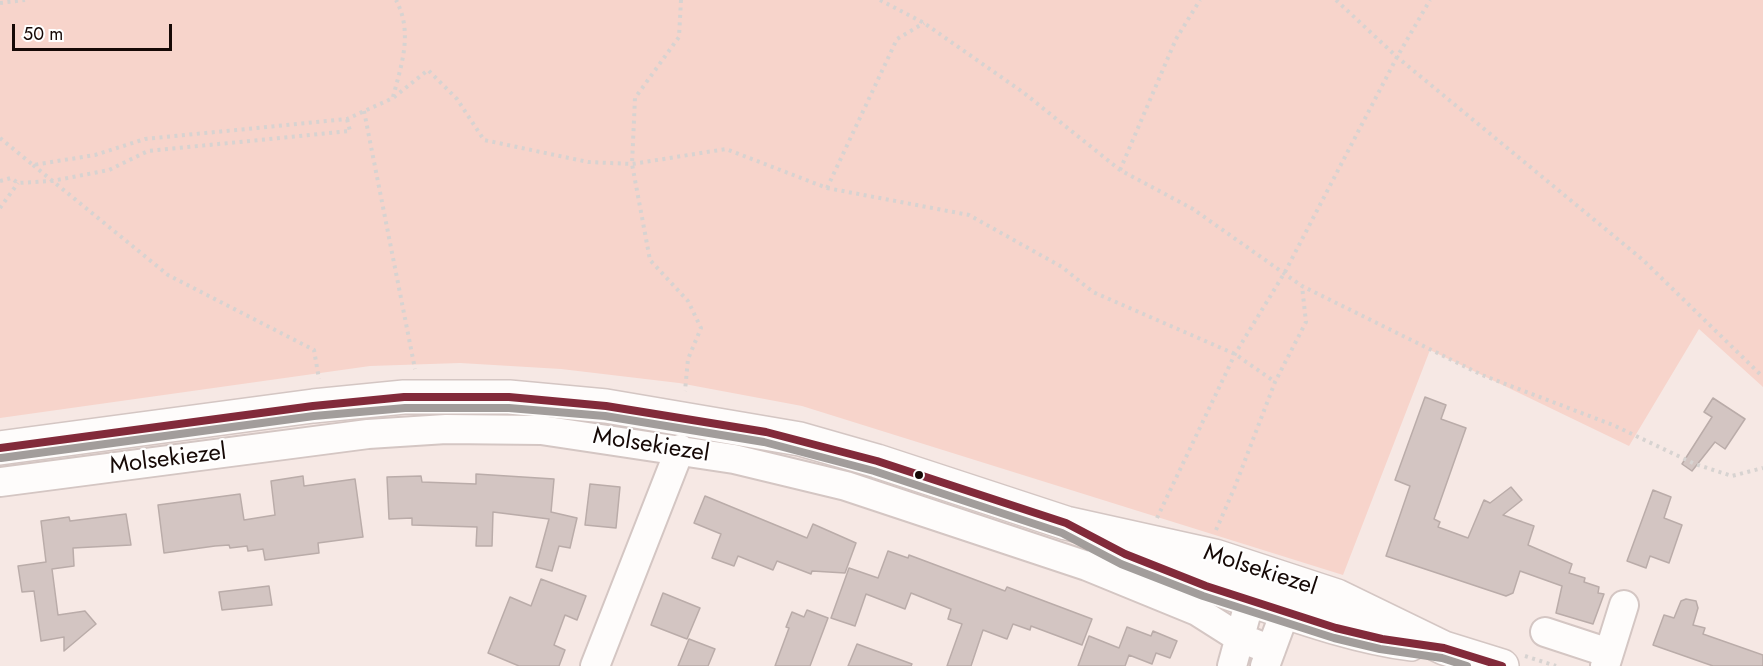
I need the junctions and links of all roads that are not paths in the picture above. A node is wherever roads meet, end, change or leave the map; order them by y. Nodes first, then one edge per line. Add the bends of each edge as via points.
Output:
1 (0, 448) edge
2 (680, 449) junction
3 (0, 482) edge
4 (1066, 523) junction
5 (1276, 577) junction
6 (1250, 600) junction
7 (1624, 605) dead end
8 (1285, 612) junction
9 (1545, 632) dead end
10 (1239, 637) junction
11 (1444, 648) junction
12 (1268, 658) edge
13 (1606, 660) edge
14 (596, 666) edge
15 (1232, 666) edge
16 (1502, 666) edge

1 - 4 main road, Molsekiezel via 358,401 509,397 606,406 789,437 878,461
2 - 3 street, Molsekiezel via 541,430 446,429 368,434
2 - 10 street, Molsekiezel via 846,486 939,516 1098,571 1197,611
2 - 14 street
4 - 5 main road, Molsekiezel via 1168,543
4 - 6 main road, Molsekiezel via 1151,566
5 - 6 street
5 - 8 street
5 - 11 main road, Molsekiezel via 1336,596
6 - 8 main road, Molsekiezel
6 - 10 street
7 - 13 street
8 - 11 main road, Molsekiezel via 1357,633
8 - 12 street
9 - 13 street
10 - 12 street, Molsekiezel
10 - 15 street
11 - 16 main road, Molsekiezel

